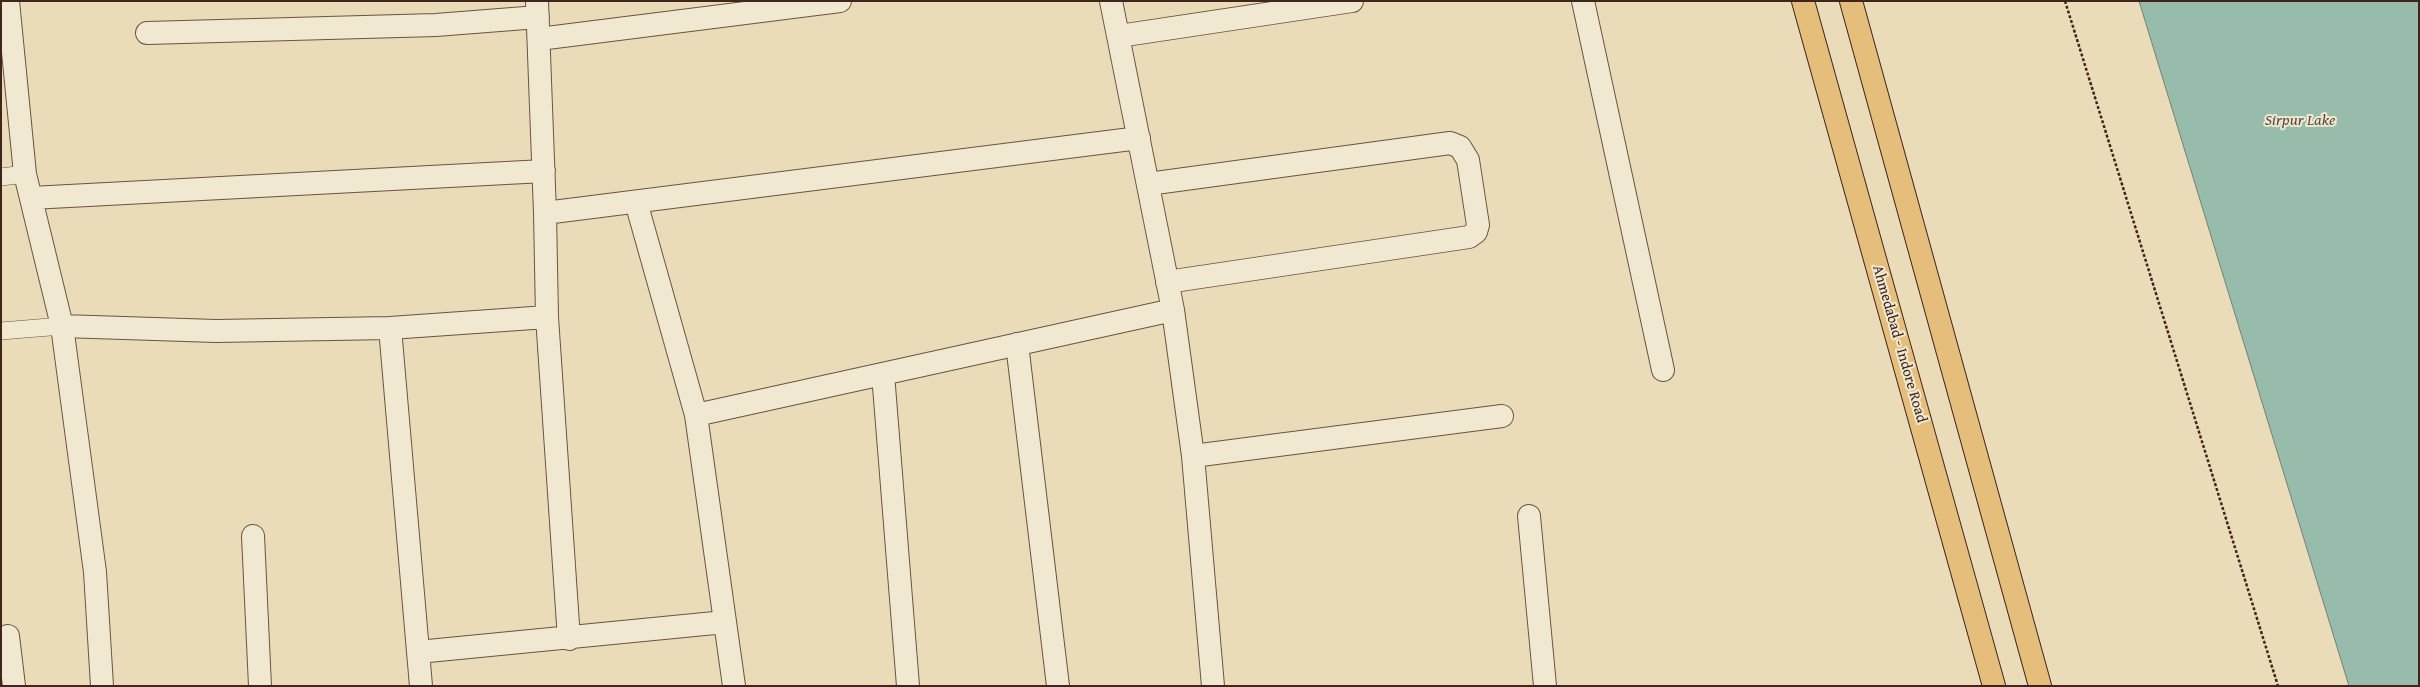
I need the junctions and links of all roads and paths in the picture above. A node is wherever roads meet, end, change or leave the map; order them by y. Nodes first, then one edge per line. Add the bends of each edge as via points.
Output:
1 (8, 1) edge
2 (840, 1) edge
3 (1111, 1) edge
4 (1352, 1) edge
5 (1582, 1) edge
6 (1803, 1) edge
7 (1851, 1) edge
8 (2065, 1) edge
9 (538, 9) edge
10 (5, 24) edge
11 (147, 33) dead end
12 (1119, 36) junction
13 (539, 39) junction
14 (1139, 138) junction
15 (544, 171) junction
16 (25, 174) junction
17 (1, 177) edge
18 (1148, 184) junction
19 (31, 198) junction
20 (636, 202) junction
21 (545, 213) junction
22 (1167, 282) junction
23 (1173, 310) junction
24 (547, 317) junction
25 (62, 326) junction
26 (390, 328) junction
27 (1, 331) edge
28 (1017, 344) junction
29 (1663, 370) dead end
30 (883, 374) junction
31 (696, 415) junction
32 (1502, 416) dead end
33 (1192, 456) junction
34 (1530, 516) dead end
35 (253, 536) dead end
36 (725, 622) junction
37 (8, 636) dead end
38 (569, 639) junction
39 (418, 652) junction
40 (14, 686) edge
41 (102, 686) edge
42 (260, 686) edge
43 (421, 686) edge
44 (734, 686) edge
45 (908, 686) edge
46 (1058, 686) edge
47 (1213, 686) edge
48 (1545, 686) edge
49 (1994, 686) edge
50 (2040, 686) edge
51 (2278, 686) edge

1 - 10 street
2 - 13 street
3 - 12 street
4 - 12 street
5 - 29 street
6 - 49 highway, Ahmedabad - Indore Road
7 - 50 highway
8 - 51 path
9 - 11 street via 436,25
9 - 13 street
10 - 16 street
12 - 14 street
13 - 15 street
14 - 18 street
14 - 20 street
15 - 19 street
15 - 21 street
16 - 17 lane
16 - 19 street
18 - 22 street
18 - 22 street via 1450,143 1460,147 1468,160 1478,225 1476,232 1469,237
19 - 25 street
20 - 21 street
20 - 31 street
21 - 24 street
22 - 23 street
23 - 28 street
23 - 33 street
24 - 26 street
24 - 38 street
25 - 26 street via 216,331
25 - 27 lane
25 - 41 street via 94,572
26 - 39 street
28 - 30 street
28 - 46 street
30 - 31 street
30 - 45 street
31 - 36 street
32 - 33 street
33 - 47 street
34 - 48 street
35 - 42 street
36 - 38 street
36 - 44 street
37 - 40 street
38 - 39 street
39 - 43 street

